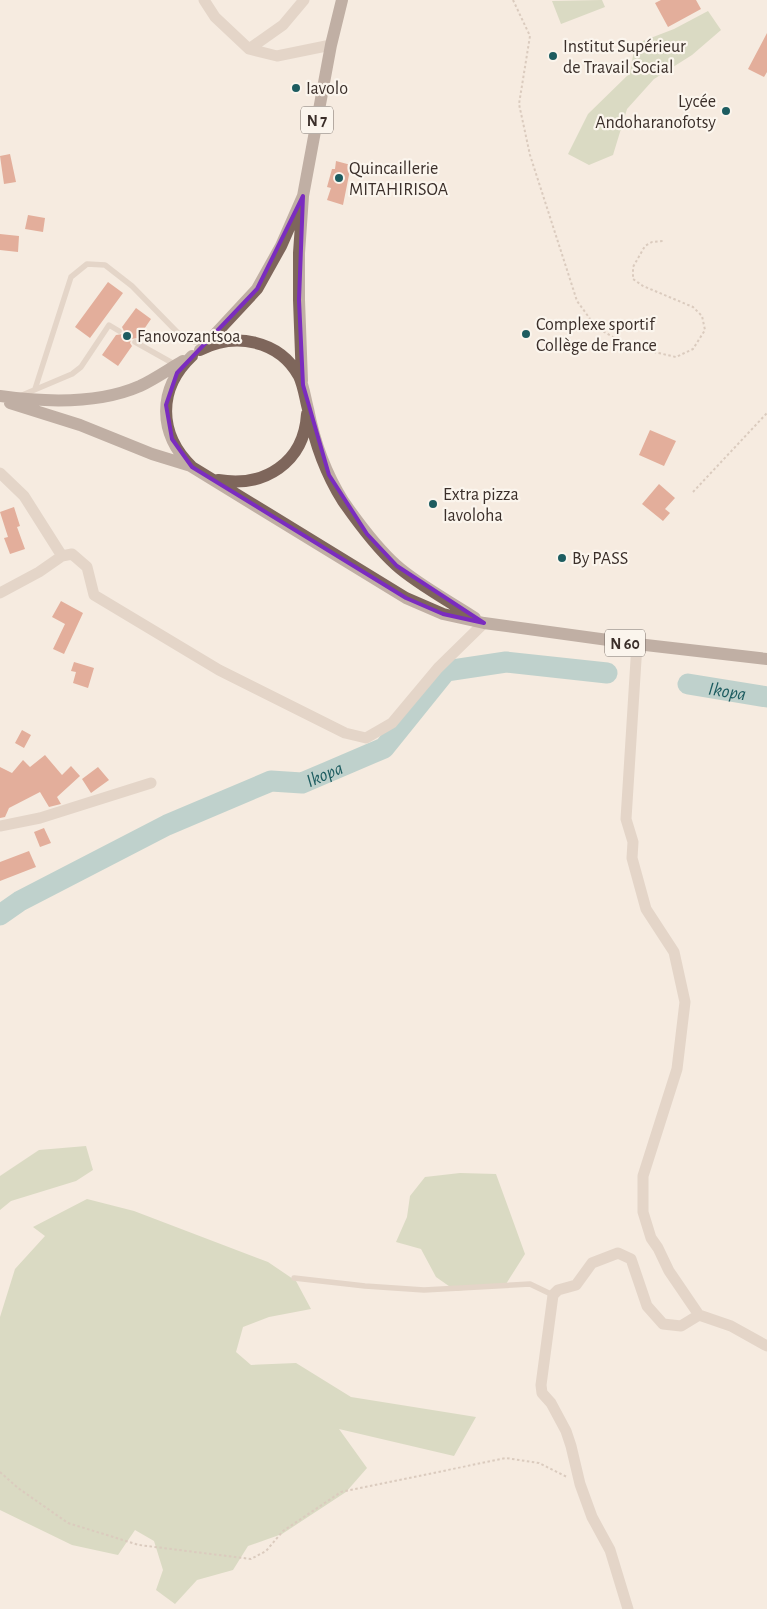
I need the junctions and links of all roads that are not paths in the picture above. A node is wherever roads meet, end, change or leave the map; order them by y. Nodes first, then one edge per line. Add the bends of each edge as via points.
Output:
1 (204, 0) edge
2 (304, 0) edge
3 (342, 0) edge
4 (331, 45) junction
5 (249, 49) junction
6 (303, 196) junction
7 (119, 332) dead end
8 (135, 342) dead end
9 (200, 349) junction
10 (176, 365) junction
11 (303, 385) junction
12 (35, 389) junction
13 (0, 396) edge
14 (15, 398) junction
15 (0, 401) edge
16 (308, 409) junction
17 (192, 467) junction
18 (0, 473) edge
19 (207, 476) junction
20 (62, 556) junction
21 (0, 593) edge
22 (484, 623) junction
23 (637, 644) junction
24 (767, 659) edge
25 (151, 783) dead end
26 (0, 826) edge
27 (294, 1278) dead end
28 (553, 1295) junction
29 (699, 1315) junction
30 (767, 1346) edge
31 (628, 1609) edge

1 - 5 street via 215,17
2 - 5 street via 282,25
3 - 4 main road, N 7
4 - 5 street via 277,56
4 - 6 main road, N 7
6 - 9 main road via 281,246 257,288
6 - 11 main road via 299,282
7 - 12 lane via 109,325 81,367
8 - 10 lane
9 - 10 main road
9 - 11 main road via 232,340 254,342 284,357
9 - 12 lane via 180,335 132,286 105,265 87,264 71,277
9 - 17 main road via 183,364 171,383 166,417 174,444
10 - 14 main road via 139,386 111,394 37,401
11 - 16 main road
12 - 14 lane
13 - 14 main road
15 - 17 main road via 80,424
16 - 19 main road via 300,444 276,471 242,482
16 - 22 main road via 329,475 367,534 396,566
17 - 19 main road
18 - 20 street via 24,496
19 - 22 main road via 406,598 443,614
20 - 21 street
20 - 22 street via 72,554 86,567 94,596 115,610 219,670 345,732 366,738 392,723 438,668
22 - 23 main road, N 60
23 - 24 main road, N 60
23 - 29 street via 626,819 633,842 632,858 646,908 674,952 685,1002 677,1069 643,1176 643,1212 651,1238
25 - 26 street via 40,818
27 - 28 lane via 424,1290 530,1284
28 - 29 street via 558,1290 576,1285 592,1263 618,1253 631,1259 647,1306 663,1324 681,1326
28 - 31 street via 542,1393 566,1432 580,1484 592,1517 610,1550
29 - 30 street via 731,1326

